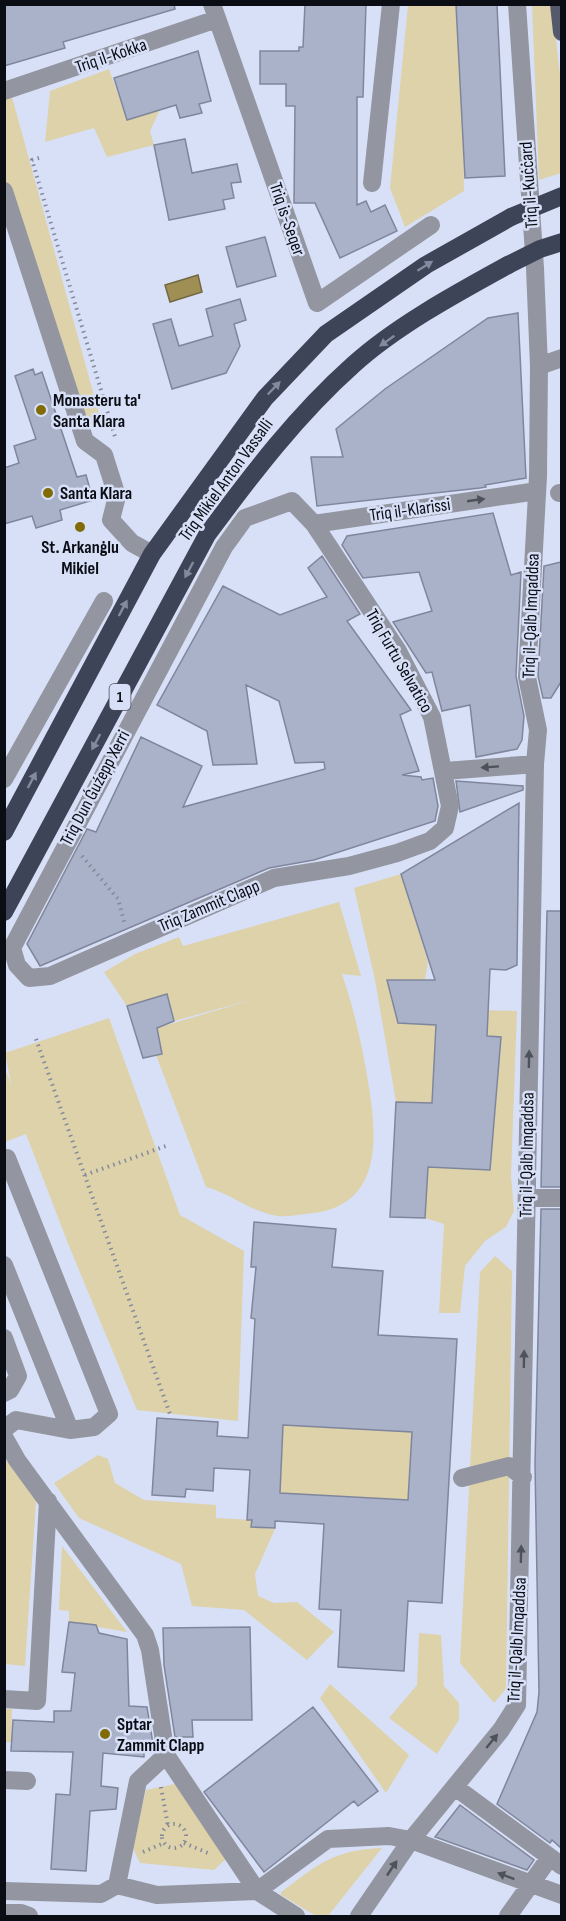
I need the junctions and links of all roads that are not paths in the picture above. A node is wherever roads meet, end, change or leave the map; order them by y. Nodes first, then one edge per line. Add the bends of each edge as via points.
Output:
1 (390, 4) edge
2 (517, 4) edge
3 (559, 4) edge
4 (214, 12) edge
5 (561, 32) edge
6 (4, 90) edge
7 (372, 183) dead end
8 (4, 190) edge
9 (561, 196) edge
10 (430, 225) dead end
11 (561, 243) edge
12 (561, 358) edge
13 (539, 366) junction
14 (537, 491) junction
15 (315, 524) junction
16 (207, 535) junction
17 (224, 547) junction
18 (152, 554) junction
19 (104, 601) dead end
20 (535, 764) junction
21 (445, 771) junction
22 (4, 779) edge
23 (4, 832) edge
24 (430, 841) joint
25 (4, 912) edge
26 (12, 948) joint
27 (4, 1159) edge
28 (527, 1198) junction
29 (561, 1198) edge
30 (4, 1265) edge
31 (4, 1338) edge
32 (4, 1392) edge
33 (4, 1429) edge
34 (70, 1430) junction
35 (4, 1437) edge
36 (523, 1477) junction
37 (462, 1478) dead end
38 (48, 1501) junction
39 (4, 1699) edge
40 (166, 1755) junction
41 (4, 1780) edge
42 (27, 1781) dead end
43 (456, 1786) junction
44 (411, 1840) junction
45 (556, 1862) edge
46 (117, 1885) junction
47 (531, 1886) junction
48 (4, 1891) edge
49 (257, 1891) junction
50 (561, 1895) edge
51 (4, 1913) edge
52 (29, 1917) edge
53 (296, 1917) edge
54 (359, 1917) edge
55 (508, 1917) edge

1 - 7 street
2 - 13 street, Triq il-Kuċċard
3 - 5 main road
4 - 6 street, Triq il-Kokka
4 - 10 street, Triq is-Seqer via 317,303
8 - 18 street via 85,441 104,455 117,496 111,520 132,543
18 -> 9 highway, Triq Mikiel Anton Vassalli / 1, bridge via 265,398 326,334 426,265 511,217
11 -> 16 highway, Triq Mikiel Anton Vassalli / 1, bridge via 507,265 444,300 355,363 294,422
12 - 13 street
13 - 14 street, Triq il-Qalb Imqaddsa
15 -> 14 street, Triq il-Klarissi
14 - 20 street, Triq il-Qalb Imqaddsa via 527,677 538,730
15 - 17 street, Triq Dun Ǵuźepp Xerri via 292,501 245,518
15 - 21 street, Triq Furtu Selvatico via 398,651 432,717
16 - 17 street
16 -> 25 highway, Triq Mikiel Anton Vassalli / 1
17 - 26 street, Triq Dun Ǵuźepp Xerri
23 -> 18 highway, Triq Mikiel Anton Vassalli / 1
19 - 22 street
20 -> 21 street
28 -> 20 street, Triq il-Qalb Imqaddsa
21 - 24 street, Triq Furtu Selvatico via 450,806 445,828
24 - 26 street, Triq Zammit Clapp via 349,866 274,878 50,976 29,978 17,965
27 - 34 street via 7,1158 109,1414 94,1427
28 - 29 street
36 -> 28 street, Triq il-Qalb Imqaddsa
30 - 34 street
31 - 32 street via 18,1376 10,1390
33 - 34 street via 16,1420
35 - 38 street
36 - 37 street via 509,1466
43 -> 36 street, Triq il-Qalb Imqaddsa via 517,1704
38 - 39 street via 37,1701
38 - 40 street via 145,1635
40 - 46 street via 138,1781
40 - 49 street
41 - 42 street
43 - 44 street, Triq il-Qalb Imqaddsa
43 - 45 street
47 -> 44 street
44 - 49 street via 389,1836 328,1839
54 -> 44 street, Triq il-Qalb Imqaddsa
45 - 47 street
46 - 48 street via 101,1894
46 - 49 street via 158,1895
47 - 50 street
47 - 55 street
49 - 53 street
51 - 52 street

